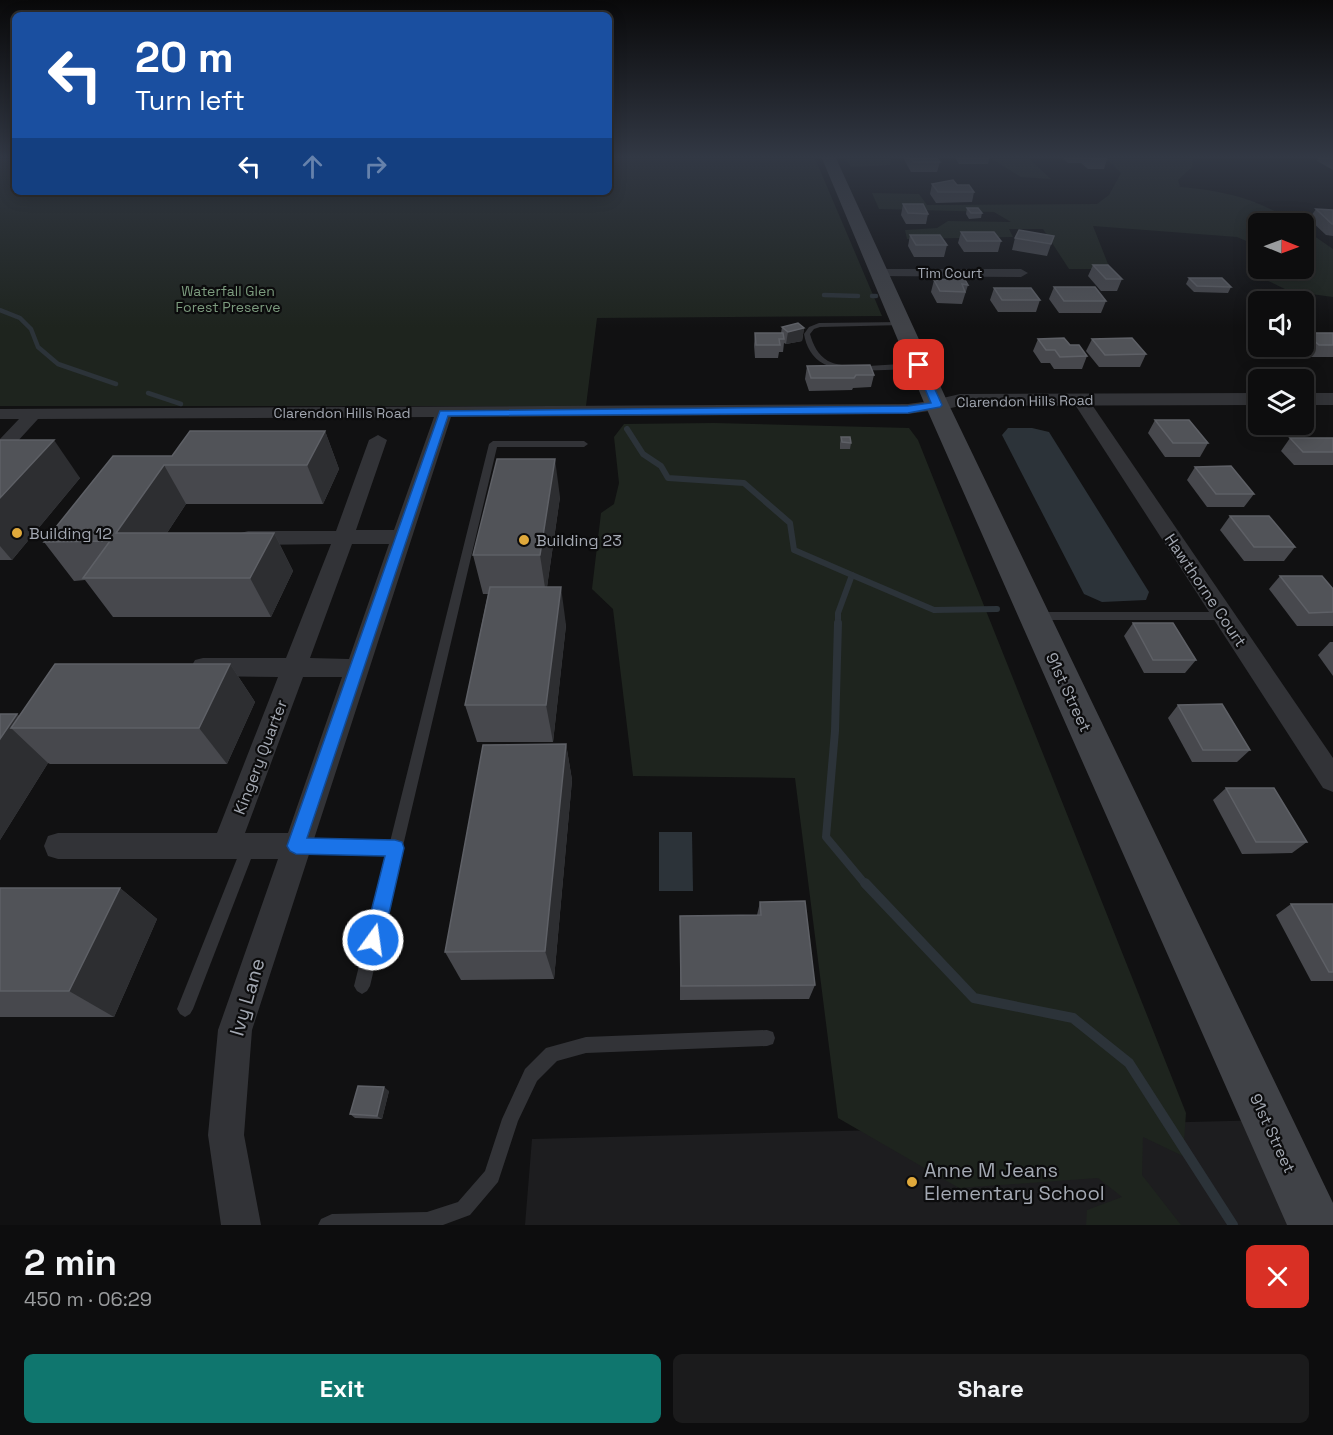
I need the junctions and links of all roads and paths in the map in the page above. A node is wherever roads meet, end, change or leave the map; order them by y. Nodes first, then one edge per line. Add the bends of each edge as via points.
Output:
1 (853, 213) edge
2 (880, 273) junction
3 (1021, 273) dead end
4 (901, 324) junction
5 (919, 365) junction
6 (1248, 399) edge
7 (1314, 399) edge
8 (1080, 400) junction
9 (1332, 400) edge
10 (937, 405) junction
11 (444, 413) junction
12 (0, 414) edge
13 (33, 414) junction
14 (378, 440) dead end
15 (584, 444) dead end
16 (0, 450) edge
17 (344, 537) junction
18 (402, 537) junction
19 (232, 538) edge
20 (1034, 616) junction
21 (1224, 616) junction
22 (177, 667) edge
23 (295, 667) junction
24 (357, 668) junction
25 (1333, 780) edge
26 (58, 846) dead end
27 (238, 846) junction
28 (296, 846) junction
29 (395, 848) junction
30 (362, 986) dead end
31 (185, 1009) dead end
32 (767, 1038) dead end
33 (241, 1225) edge
34 (327, 1225) edge
35 (1315, 1225) edge

1 - 2 main road, 91st Street
2 - 3 street, Tim Court
2 - 4 main road, 91st Street
4 - 5 main road, 91st Street
4 - 5 lane via 819,325 807,334 809,345 828,364
5 - 10 main road, 91st Street
6 - 8 street, Clarendon Hills Road
7 - 9 street
8 - 10 street, Clarendon Hills Road via 960,400
8 - 21 street, Hawthorne Court
10 - 11 street, Clarendon Hills Road via 908,410
10 - 20 main road, 91st Street
11 - 13 street, Clarendon Hills Road
11 - 18 street
12 - 13 street, Clarendon Hills Road
13 - 16 street
14 - 17 street, Kingery Quarter
15 - 29 lane via 494,444
17 - 18 street
17 - 19 street
17 - 23 street, Kingery Quarter
18 - 24 street
20 - 21 lane
20 - 35 main road, 91st Street
21 - 25 street, Hawthorne Court
22 - 23 street
23 - 24 street
23 - 27 street, Kingery Quarter
24 - 28 street
26 - 27 street
27 - 28 street
27 - 31 lane
28 - 29 lane
28 - 33 street, Ivy Lane via 234,1030 226,1134
29 - 30 lane
32 - 34 lane via 586,1045 552,1054 531,1075 510,1119 492,1176 464,1209 427,1221

